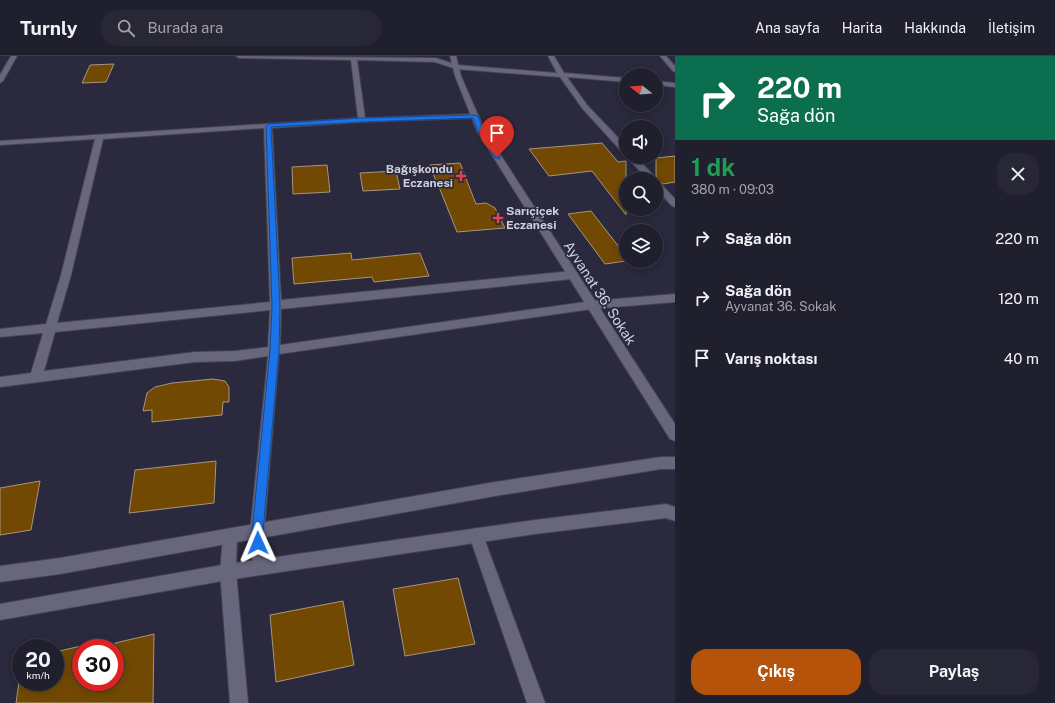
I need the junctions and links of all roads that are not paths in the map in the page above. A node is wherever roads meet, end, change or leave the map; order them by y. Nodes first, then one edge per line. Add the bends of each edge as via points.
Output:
1 (239, 56) edge
2 (453, 56) edge
3 (551, 56) edge
4 (663, 56) edge
5 (10, 58) edge
6 (354, 59) junction
7 (456, 67) junction
8 (675, 70) edge
9 (560, 74) junction
10 (619, 79) edge
11 (0, 81) edge
12 (663, 84) edge
13 (675, 85) edge
14 (475, 116) junction
15 (362, 120) junction
16 (268, 126) junction
17 (100, 136) junction
18 (0, 143) edge
19 (619, 144) edge
20 (638, 164) edge
21 (646, 172) edge
22 (663, 191) edge
23 (675, 204) edge
24 (572, 275) junction
25 (675, 298) edge
26 (592, 305) junction
27 (276, 306) junction
28 (50, 329) junction
29 (0, 333) edge
30 (274, 350) junction
31 (36, 377) junction
32 (0, 382) edge
33 (675, 435) edge
34 (675, 464) edge
35 (675, 514) edge
36 (257, 532) junction
37 (476, 535) junction
38 (230, 536) junction
39 (261, 567) junction
40 (228, 572) junction
41 (0, 574) edge
42 (0, 612) edge
43 (239, 703) edge
44 (536, 703) edge

1 - 6 street
2 - 7 street, Ayvanat 36. Sokak
3 - 9 street
4 - 8 street
5 - 11 street
6 - 7 street via 436,60
6 - 15 street
7 - 9 street
7 - 14 street, Ayvanat 36. Sokak
9 - 10 street
9 - 19 street via 582,104
12 - 13 street
14 - 15 street
14 - 24 street, Ayvanat 36. Sokak via 481,131
15 - 16 street
16 - 17 street
16 - 27 street
17 - 18 street
17 - 28 street
20 - 21 street
22 - 23 street
24 - 26 street, Ayvanat 36. Sokak
24 - 27 street
25 - 26 street
26 - 30 street
26 - 33 street, Ayvanat 36. Sokak
27 - 28 street
27 - 30 street
28 - 29 street
28 - 31 street
30 - 31 street
30 - 36 street
31 - 32 street
34 - 36 street via 661,463 495,489
35 - 37 street via 666,511
36 - 38 street
36 - 39 street
37 - 39 street
37 - 44 street
38 - 40 street
38 - 41 street
39 - 40 street
40 - 42 street
40 - 43 street

